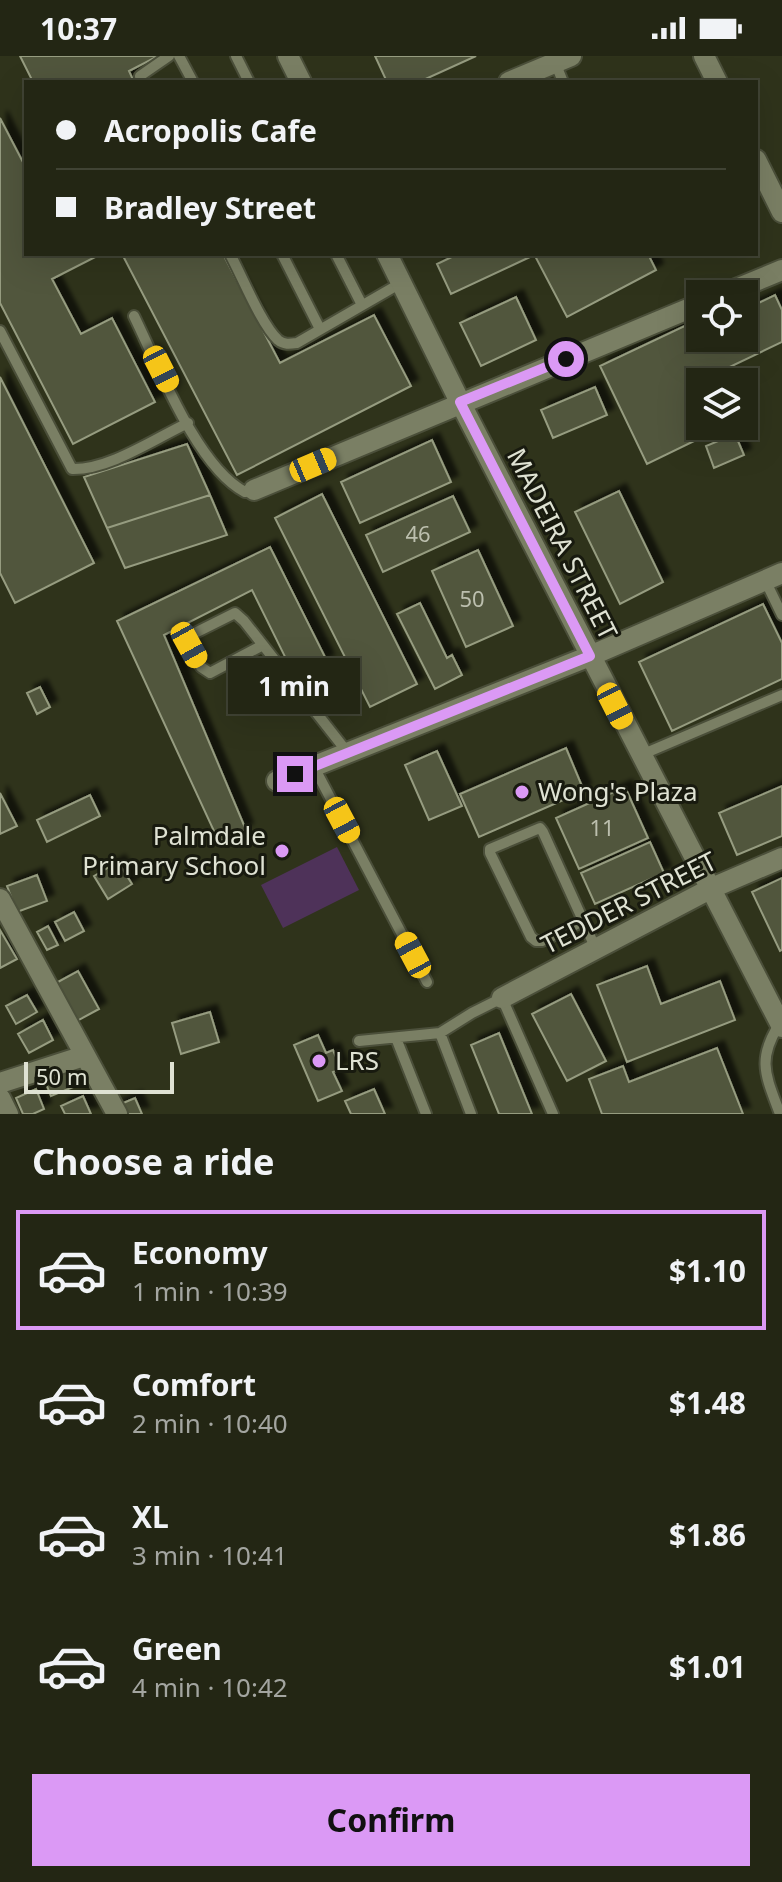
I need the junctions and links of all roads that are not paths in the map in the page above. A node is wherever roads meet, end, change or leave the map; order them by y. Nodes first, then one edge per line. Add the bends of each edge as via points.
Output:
1 (169, 56) edge
2 (179, 56) edge
3 (236, 56) edge
4 (288, 56) edge
5 (704, 56) edge
6 (560, 64) edge
7 (141, 80) edge
8 (192, 80) edge
9 (248, 80) edge
10 (300, 80) edge
11 (515, 80) edge
12 (716, 80) edge
13 (758, 164) edge
14 (782, 212) edge
15 (231, 256) edge
16 (283, 256) edge
17 (337, 256) edge
18 (388, 256) edge
19 (782, 270) edge
20 (758, 280) edge
21 (401, 283) junction
22 (362, 305) junction
23 (686, 310) edge
24 (134, 316) dead end
25 (320, 329) junction
26 (0, 331) edge
27 (460, 402) junction
28 (188, 423) junction
29 (254, 490) joint
30 (774, 576) edge
31 (782, 615) edge
32 (263, 645) junction
33 (590, 656) junction
34 (782, 695) edge
35 (348, 753) junction
36 (641, 755) junction
37 (314, 767) junction
38 (277, 781) dead end
39 (782, 858) edge
40 (712, 888) junction
41 (0, 899) edge
42 (583, 921) junction
43 (595, 947) junction
44 (427, 982) dead end
45 (502, 998) junction
46 (781, 1025) edge
47 (440, 1033) junction
48 (396, 1038) junction
49 (359, 1041) dead end
50 (84, 1056) junction
51 (0, 1083) edge
52 (0, 1098) edge
53 (8, 1114) edge
54 (117, 1114) edge
55 (426, 1114) edge
56 (471, 1114) edge
57 (553, 1114) edge
58 (780, 1114) edge

1 - 7 lane via 146,70
2 - 8 lane
3 - 9 lane
4 - 10 street
5 - 12 street
6 - 11 street
13 - 14 street
15 - 25 lane via 278,340 297,343
16 - 25 lane
17 - 22 lane
18 - 21 street, MADEIRA STREET
19 - 20 street
21 - 22 lane
21 - 27 street, MADEIRA STREET
22 - 25 lane
23 - 27 street
24 - 28 lane
26 - 28 lane via 72,469 106,463
27 - 29 street
27 - 33 street, MADEIRA STREET
28 - 29 lane via 232,485
30 - 31 lane
30 - 33 street
32 - 32 lane via 235,613 193,634 189,645 210,673
32 - 35 lane
33 - 35 street
33 - 36 street, MADEIRA STREET
34 - 36 lane
35 - 37 street
36 - 40 street, MADEIRA STREET
37 - 38 street
37 - 44 lane
39 - 40 street, TEDDER STREET
40 - 43 street, TEDDER STREET
40 - 46 street, MADEIRA STREET
41 - 50 street
42 - 42 lane via 540,828 490,849 536,941
42 - 43 lane
43 - 45 street, TEDDER STREET
45 - 47 lane
45 - 57 lane
46 - 58 lane via 769,1039 764,1063
47 - 48 lane
47 - 56 lane
48 - 49 lane
48 - 55 lane
50 - 51 street
50 - 54 street
52 - 53 street

